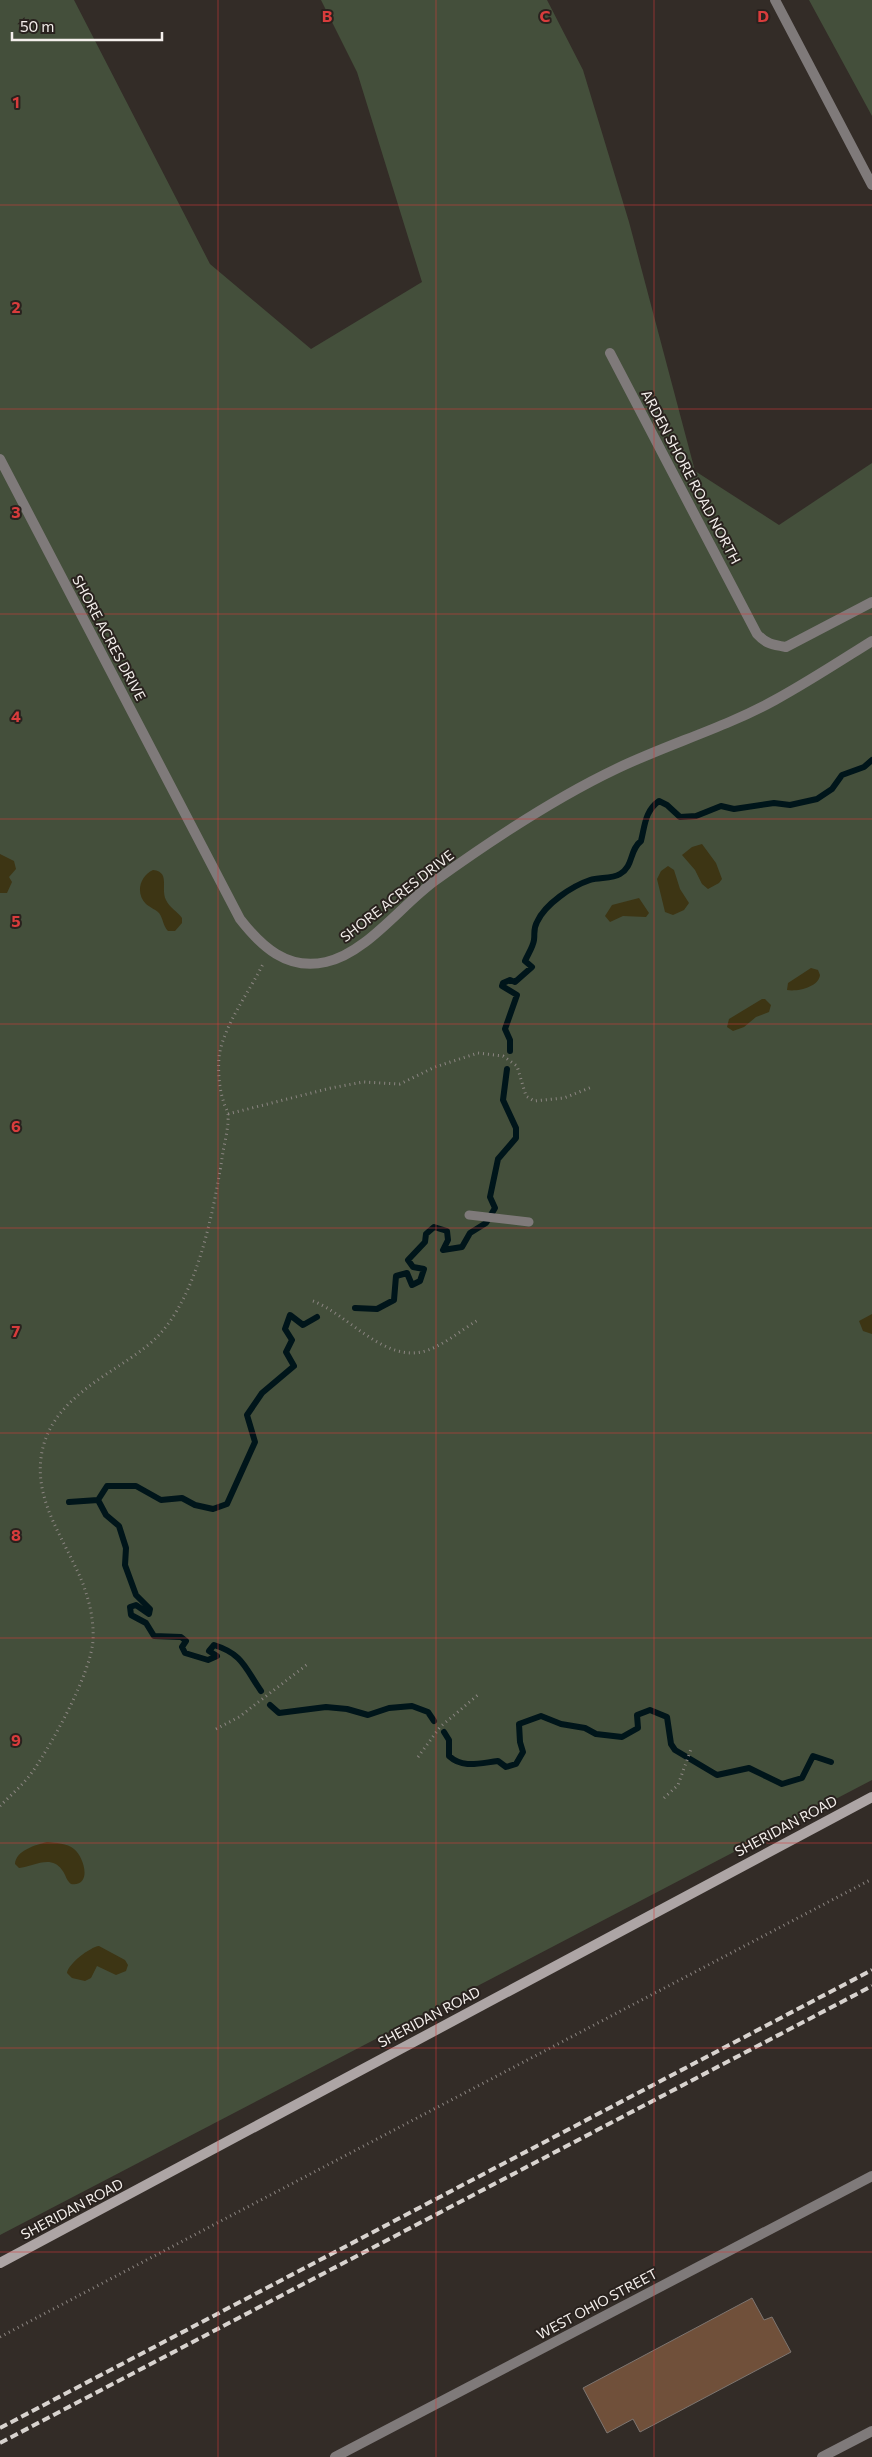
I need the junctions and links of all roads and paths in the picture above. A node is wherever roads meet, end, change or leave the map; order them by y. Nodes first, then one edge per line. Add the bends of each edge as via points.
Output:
1 (775, 0) edge
2 (872, 186) edge
3 (610, 353) dead end
4 (0, 459) edge
5 (872, 602) edge
6 (872, 642) edge
7 (270, 950) junction
8 (592, 1087) dead end
9 (228, 1114) junction
10 (469, 1216) dead end
11 (530, 1222) dead end
12 (313, 1300) dead end
13 (478, 1320) dead end
14 (309, 1663) dead end
15 (479, 1694) dead end
16 (216, 1729) dead end
17 (691, 1749) dead end
18 (418, 1756) dead end
19 (872, 1797) edge
20 (664, 1798) dead end
21 (0, 1806) edge
22 (872, 1879) edge
23 (872, 2176) edge
24 (0, 2263) edge
25 (0, 2337) edge
26 (872, 2431) edge
27 (349, 2454) edge
28 (335, 2457) edge
29 (822, 2457) edge

1 - 2 street
3 - 5 street, ARDEN SHORE ROAD NORTH via 764,642 786,647
4 - 7 street, SHORE ACRES DRIVE via 240,919 258,942
6 - 7 street, SHORE ACRES DRIVE via 774,700 616,769 562,798 486,844 430,884 354,950 325,962 301,963
7 - 9 path via 224,1037 219,1058 219,1080
8 - 9 path via 564,1098 534,1101 526,1096 517,1066 504,1056 478,1053 435,1067 400,1084 363,1082
9 - 21 path via 213,1205 193,1277 180,1304 167,1326 149,1345 83,1390 64,1408 50,1431 41,1456 46,1503 82,1584 93,1617 93,1643 86,1670 47,1748 32,1773
10 - 11 lane
12 - 13 path via 329,1307 392,1350 408,1353 429,1349
14 - 16 path via 239,1716
15 - 18 path via 440,1727
17 - 20 path via 678,1785
19 - 24 main road, SHERIDAN ROAD
22 - 25 path
23 - 27 street, WEST OHIO STREET
26 - 29 street
27 - 28 street, WEST OHIO STREET

